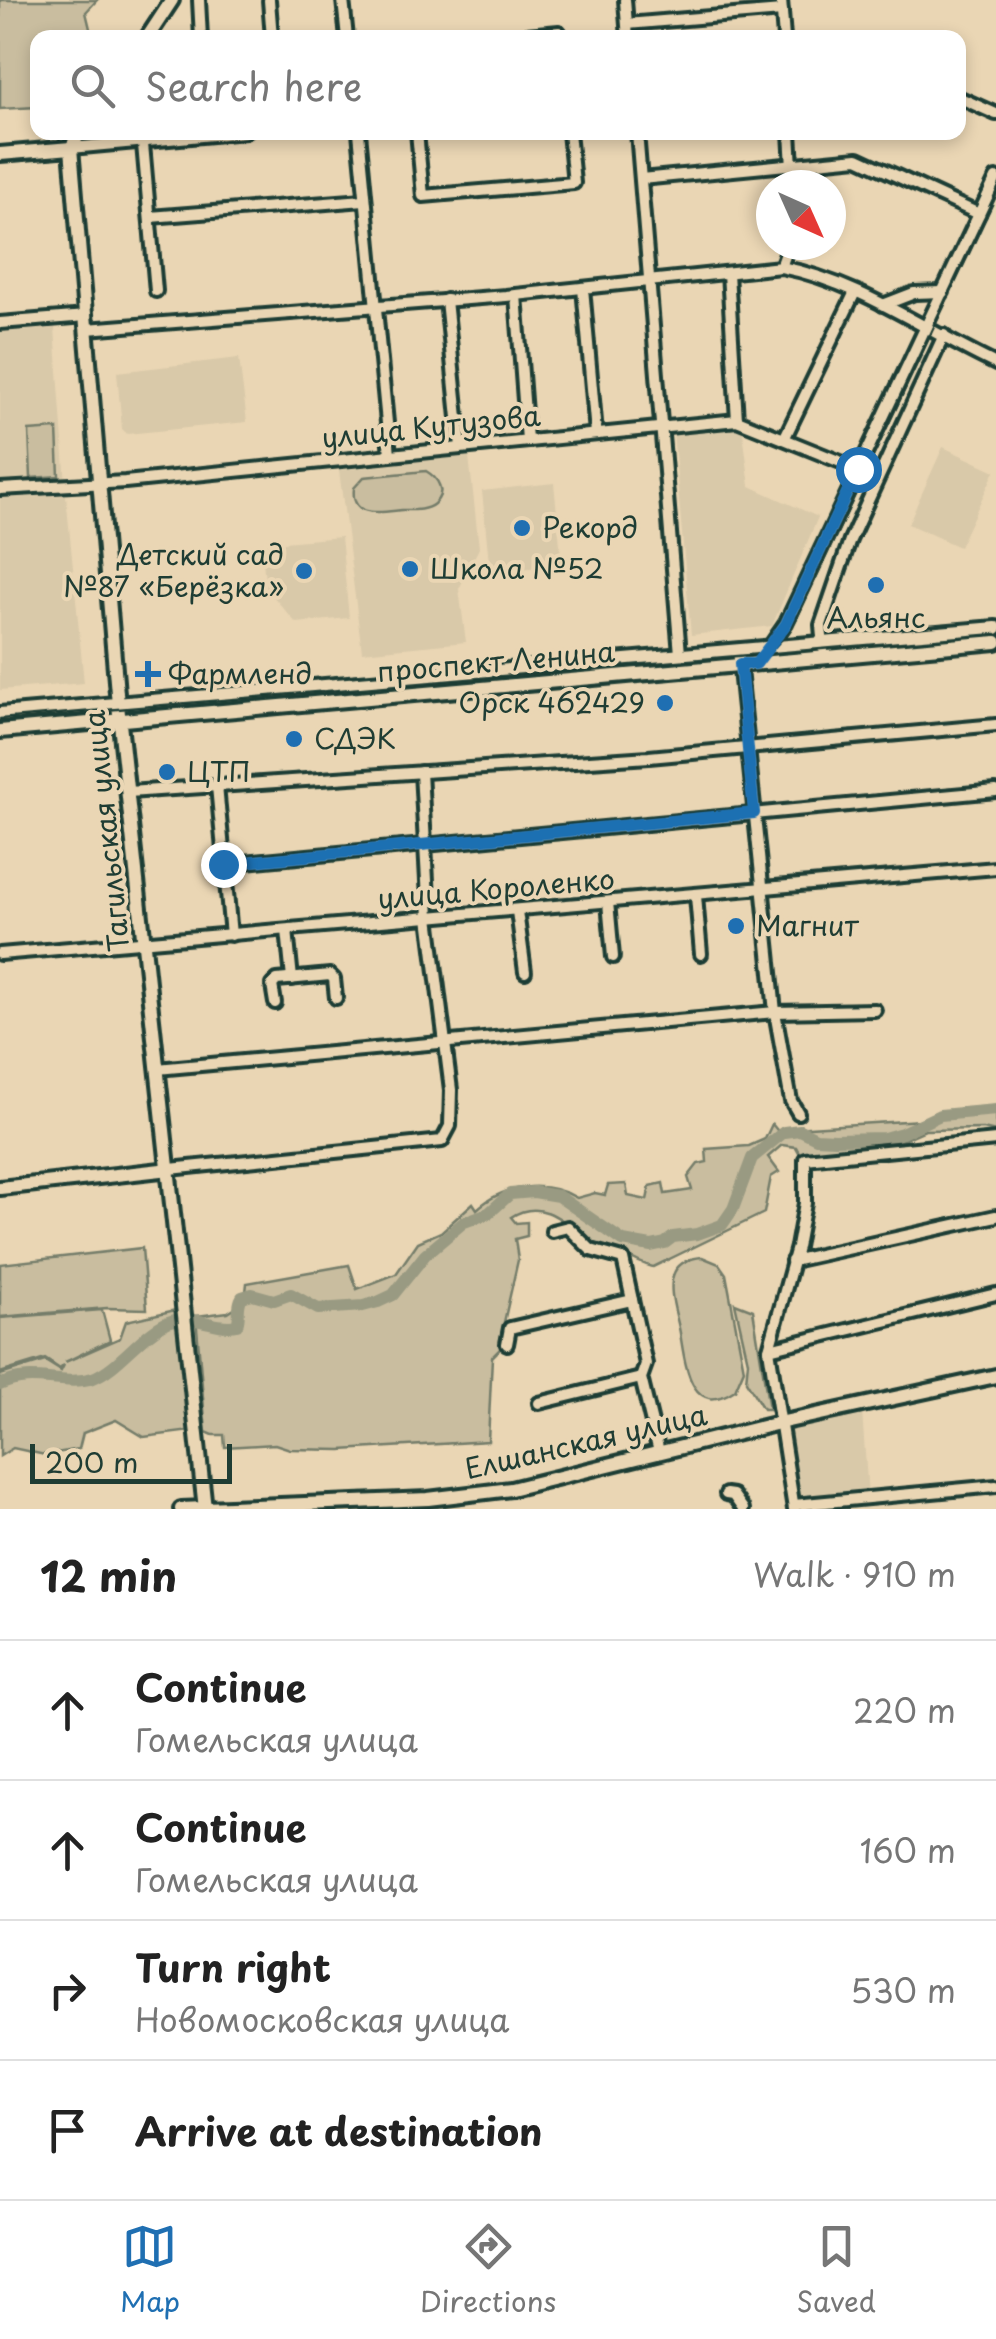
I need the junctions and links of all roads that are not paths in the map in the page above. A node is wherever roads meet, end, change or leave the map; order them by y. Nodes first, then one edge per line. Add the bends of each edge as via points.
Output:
1 (172, 0) edge
2 (200, 0) edge
3 (269, 0) edge
4 (342, 0) edge
5 (625, 0) edge
6 (781, 5) edge
7 (627, 24) junction
8 (152, 30) edge
9 (202, 30) edge
10 (271, 30) edge
11 (346, 30) edge
12 (627, 30) edge
13 (783, 30) edge
14 (966, 101) edge
15 (996, 114) edge
16 (76, 140) edge
17 (168, 140) edge
18 (360, 140) edge
19 (419, 140) edge
20 (569, 140) edge
21 (638, 140) edge
22 (790, 140) edge
23 (143, 144) junction
24 (71, 148) junction
25 (0, 154) edge
26 (791, 162) junction
27 (792, 170) edge
28 (996, 178) edge
29 (641, 179) junction
30 (364, 200) junction
31 (979, 214) junction
32 (150, 218) junction
33 (784, 260) edge
34 (781, 267) junction
35 (728, 273) junction
36 (650, 281) junction
37 (583, 288) junction
38 (156, 291) dead end
39 (855, 292) junction
40 (942, 292) junction
41 (516, 295) junction
42 (446, 300) junction
43 (375, 305) junction
44 (884, 305) junction
45 (0, 323) edge
46 (86, 323) junction
47 (927, 326) junction
48 (944, 334) junction
49 (996, 364) edge
50 (737, 420) junction
51 (663, 428) junction
52 (596, 433) junction
53 (785, 437) junction
54 (528, 440) junction
55 (461, 447) junction
56 (390, 454) junction
57 (858, 469) junction
58 (100, 485) junction
59 (0, 489) edge
60 (996, 628) edge
61 (822, 642) junction
62 (996, 642) edge
63 (771, 646) junction
64 (680, 654) junction
65 (738, 657) junction
66 (824, 657) junction
67 (608, 660) junction
68 (756, 664) junction
69 (469, 673) junction
70 (609, 677) junction
71 (376, 682) junction
72 (470, 689) junction
73 (339, 694) junction
74 (228, 695) junction
75 (377, 698) junction
76 (118, 705) junction
77 (230, 711) junction
78 (0, 714) edge
79 (122, 720) junction
80 (996, 726) edge
81 (0, 732) edge
82 (747, 747) junction
83 (421, 772) junction
84 (217, 786) junction
85 (996, 791) edge
86 (128, 792) junction
87 (754, 813) junction
88 (425, 844) junction
89 (223, 864) junction
90 (996, 868) edge
91 (762, 888) junction
92 (696, 896) junction
93 (608, 902) junction
94 (517, 911) junction
95 (428, 916) junction
96 (287, 930) junction
97 (231, 935) junction
98 (144, 941) junction
99 (0, 954) edge
100 (701, 954) dead end
101 (613, 957) dead end
102 (525, 972) dead end
103 (292, 979) junction
104 (336, 998) dead end
105 (275, 1003) dead end
106 (874, 1010) dead end
107 (774, 1012) junction
108 (444, 1041) junction
109 (157, 1069) junction
110 (798, 1113) dead end
111 (996, 1140) edge
112 (170, 1169) junction
113 (0, 1188) edge
114 (996, 1216) edge
115 (552, 1231) dead end
116 (792, 1260) junction
117 (996, 1294) edge
118 (632, 1300) junction
119 (507, 1344) dead end
120 (769, 1349) junction
121 (996, 1376) edge
122 (641, 1378) junction
123 (539, 1403) dead end
124 (779, 1423) junction
125 (659, 1452) junction
126 (996, 1486) edge
127 (726, 1494) dead end
128 (479, 1502) edge
129 (794, 1507) edge
130 (206, 1508) edge
131 (180, 1509) edge
132 (743, 1509) edge

1 - 8 main road
2 - 9 street
3 - 10 street
4 - 11 street
5 - 7 street
6 - 7 street
6 - 13 street
7 - 12 street
14 - 15 street
16 - 24 main road
17 - 23 street
18 - 30 street
19 - 20 street via 423,196 574,183
21 - 29 street
22 - 26 street
23 - 24 street
23 - 32 street
24 - 25 main road
24 - 46 main road, Тагильская улица
26 - 27 street
26 - 29 street
26 - 31 street via 858,158
28 - 31 street
29 - 36 street
30 - 32 street
30 - 43 street
31 - 40 street
32 - 38 street
33 - 34 street
34 - 35 street
34 - 39 street
35 - 36 street
35 - 50 street
36 - 37 street
36 - 51 street
37 - 41 street
37 - 52 street
39 - 44 street
39 - 53 street
40 - 44 street via 914,293
40 - 47 street
41 - 42 street
41 - 54 street
42 - 43 street
42 - 55 street
43 - 46 street
43 - 56 street
44 - 47 street
45 - 46 street
46 - 58 main road, Тагильская улица
47 - 48 street
47 - 57 street
48 - 49 street
48 - 61 street via 850,540 821,625
50 - 51 street, улица Кутузова
50 - 53 street, улица Кутузова
51 - 52 street, улица Кутузова
51 - 64 street
52 - 54 street, улица Кутузова
53 - 57 street, улица Кутузова
54 - 55 street, улица Кутузова
55 - 56 street, улица Кутузова
56 - 58 street, улица Кутузова
57 - 63 street
58 - 59 street, улица Кутузова
58 - 76 main road, Тагильская улица
60 - 61 main road, проспект Ленина
61 - 63 main road, проспект Ленина
61 - 66 street
62 - 66 main road, проспект Ленина
63 - 65 main road, проспект Ленина
63 - 68 street
64 - 65 main road, проспект Ленина
64 - 67 main road, проспект Ленина
65 - 68 main road, проспект Ленина
65 - 70 main road, проспект Ленина
65 - 82 street
66 - 68 main road, проспект Ленина
67 - 69 main road, проспект Ленина
67 - 70 street
69 - 71 main road, проспект Ленина
69 - 72 street
70 - 72 main road, проспект Ленина
71 - 73 main road, проспект Ленина
71 - 75 street
72 - 75 main road, проспект Ленина
73 - 74 main road, проспект Ленина
73 - 75 main road, проспект Ленина
73 - 77 main road, проспект Ленина
74 - 76 main road, проспект Ленина
74 - 77 street
76 - 78 main road, проспект Ленина
76 - 79 main road, Тагильская улица
77 - 79 main road, проспект Ленина
79 - 81 main road, проспект Ленина
79 - 86 main road, Тагильская улица
80 - 82 street
82 - 83 street
82 - 87 street
83 - 84 street
83 - 88 street
84 - 86 street
84 - 89 street
85 - 87 street
86 - 98 main road, Тагильская улица
87 - 88 street
87 - 91 street
88 - 89 street
88 - 95 street
89 - 97 street
90 - 91 street, улица Короленко
91 - 92 street, улица Короленко
91 - 107 street
92 - 93 street, улица Короленко
92 - 100 street
93 - 94 street, улица Короленко
93 - 101 street
94 - 95 street, улица Короленко
94 - 102 street
95 - 96 street, улица Короленко
95 - 108 street
96 - 97 street, улица Короленко
96 - 103 street
97 - 98 street, улица Короленко
98 - 99 street, улица Короленко
98 - 109 main road, Тагильская улица
103 - 104 street via 330,976
103 - 105 street via 272,985
106 - 107 street
107 - 108 street
107 - 110 street
108 - 109 street
108 - 112 street via 452,1090 442,1141
109 - 112 main road, Тагильская улица
111 - 116 street via 805,1159 805,1203
112 - 113 main road
112 - 130 main road, Тагильская улица
114 - 116 street
115 - 118 street via 568,1227 591,1250 623,1259
116 - 120 street
117 - 120 street
118 - 119 street via 510,1328
118 - 122 street via 646,1364
120 - 124 street
121 - 124 main road, Елшанская улица
122 - 123 street
122 - 125 street
124 - 125 main road, Елшанская улица
124 - 129 street
125 - 128 main road, Елшанская улица
126 - 129 street
127 - 132 street via 734,1494
128 - 130 main road, Елшанская улица
130 - 131 main road, Елшанская улица

